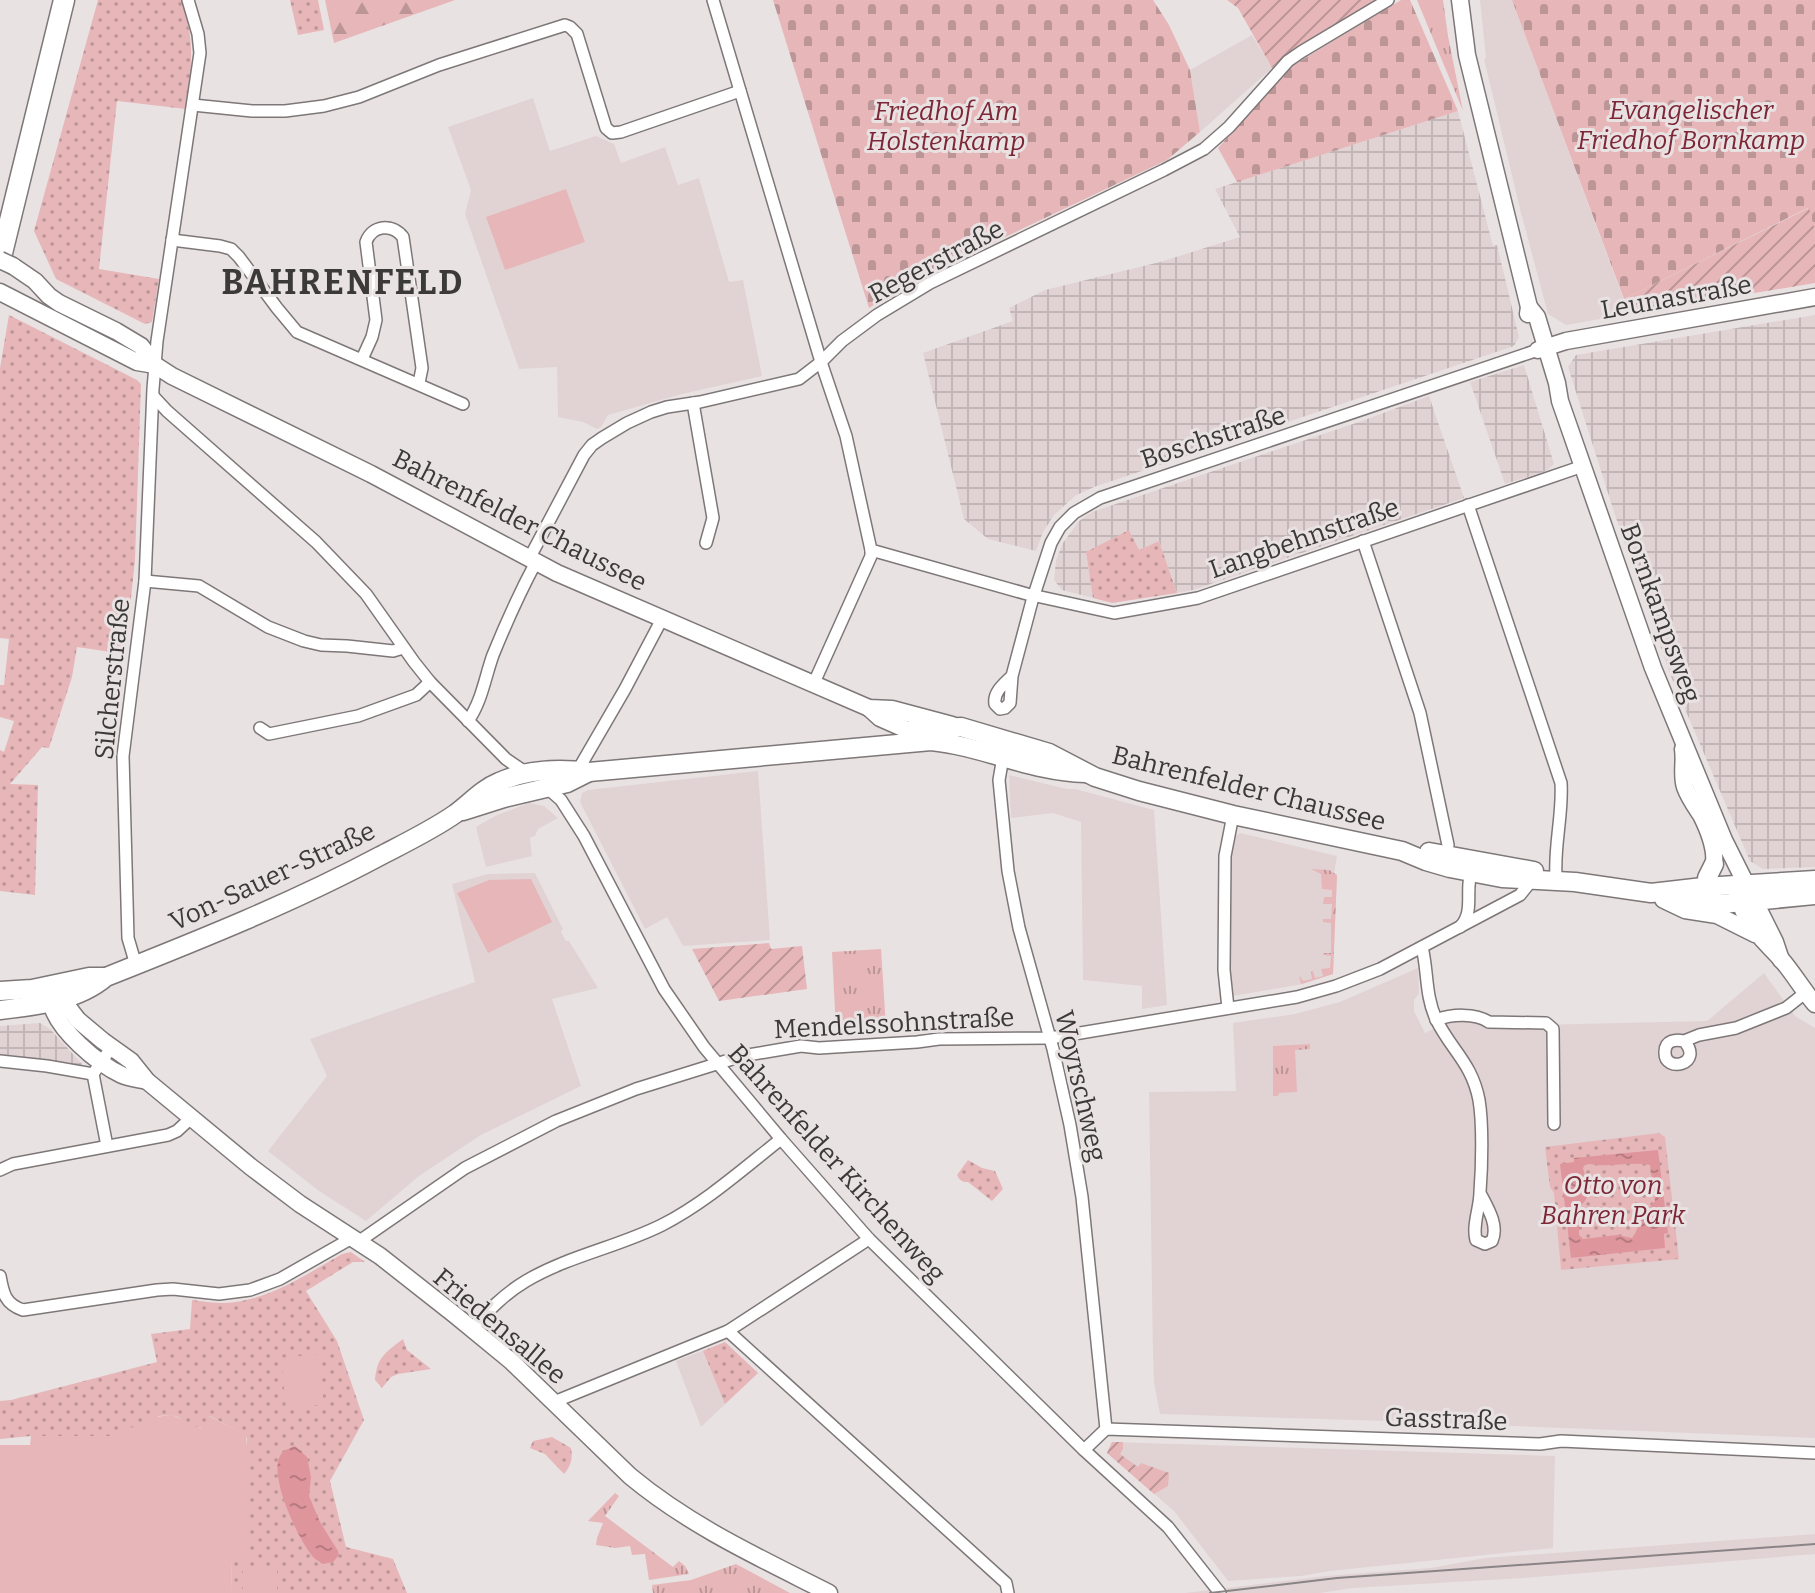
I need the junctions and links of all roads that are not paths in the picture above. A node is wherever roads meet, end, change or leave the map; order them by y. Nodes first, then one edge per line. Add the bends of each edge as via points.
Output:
1 (51, 0) edge
2 (64, 0) edge
3 (188, 0) edge
4 (713, 0) edge
5 (1388, 0) edge
6 (1460, 0) edge
7 (740, 91) junction
8 (193, 105) junction
9 (0, 199) edge
10 (172, 240) junction
11 (5, 260) edge
12 (3, 294) edge
13 (1815, 297) edge
14 (1540, 350) junction
15 (362, 359) junction
16 (821, 362) junction
17 (155, 365) junction
18 (419, 383) junction
19 (154, 397) junction
20 (693, 403) junction
21 (463, 404) dead end
22 (1583, 466) junction
23 (1468, 505) junction
24 (1363, 541) junction
25 (706, 543) dead end
26 (871, 550) junction
27 (533, 560) junction
28 (145, 581) junction
29 (1034, 595) junction
30 (662, 619) junction
31 (403, 648) junction
32 (1012, 676) dead end
33 (430, 682) junction
34 (813, 685) junction
35 (869, 708) junction
36 (468, 721) junction
37 (961, 727) junction
38 (260, 728) dead end
39 (909, 730) junction
40 (1681, 734) junction
41 (931, 741) junction
42 (836, 749) junction
43 (1003, 757) junction
44 (578, 770) junction
45 (526, 772) junction
46 (1085, 773) junction
47 (1696, 774) junction
48 (546, 787) junction
49 (504, 798) junction
50 (457, 813) junction
51 (1233, 815) junction
52 (1700, 815) junction
53 (1402, 851) junction
54 (1447, 855) junction
55 (1487, 862) junction
56 (1470, 872) junction
57 (1523, 874) junction
58 (1556, 876) junction
59 (1706, 877) junction
60 (1815, 880) edge
61 (1575, 882) junction
62 (1744, 893) junction
63 (1656, 895) junction
64 (1815, 895) edge
65 (1460, 928) junction
66 (1756, 934) junction
67 (1422, 947) junction
68 (1781, 960) junction
69 (136, 965) junction
70 (10, 990) edge
71 (55, 995) junction
72 (0, 998) edge
73 (1810, 998) edge
74 (1228, 1008) junction
75 (0, 1010) edge
76 (1436, 1020) junction
77 (1050, 1038) junction
78 (1684, 1041) dead end
79 (111, 1048) junction
80 (0, 1061) edge
81 (718, 1064) junction
82 (97, 1068) junction
83 (147, 1081) junction
84 (191, 1118) junction
85 (1554, 1124) dead end
86 (781, 1139) junction
87 (107, 1146) junction
88 (0, 1170) edge
89 (1480, 1193) dead end
90 (869, 1239) junction
91 (355, 1240) junction
92 (0, 1276) edge
93 (471, 1330) junction
94 (728, 1331) junction
95 (554, 1402) junction
96 (1106, 1429) junction
97 (1084, 1450) junction
98 (1815, 1453) edge
99 (829, 1593) edge
100 (1008, 1593) edge
101 (1220, 1593) edge

1 - 9 highway
2 - 11 highway via 16,188
3 - 8 street, Silcherstraße via 200,53
4 - 7 street
5 - 16 street, Regerstraße via 1288,61 1204,149 920,289 877,315
6 - 14 main road, Bornkampsweg via 1467,55 1529,307 1537,317
7 - 8 street via 612,133 577,34 565,25 324,106 252,111
7 - 16 street
8 - 10 street, Silcherstraße
10 - 15 street via 231,249 297,332
10 - 17 street, Silcherstraße
11 - 17 main road, Bahrenfelder Chaussee via 59,303 141,346
12 - 17 main road, Bahrenfelder Chaussee via 137,362
13 - 14 main road, Leunastraße
14 - 22 main road, Bornkampsweg via 1557,383
14 - 29 street, Boschstraße via 1097,499 1060,527
15 - 18 street
15 - 18 street via 376,320 366,242 371,232 388,228 403,237 422,368
16 - 20 street, Regerstraße via 792,382
16 - 26 street via 846,436
17 - 19 street, Silcherstraße
17 - 27 main road, Bahrenfelder Chaussee
18 - 21 street
19 - 28 street, Silcherstraße
19 - 31 street via 316,542 366,594
20 - 25 street via 713,518
20 - 27 street, Regerstraße via 651,412 592,445
22 - 23 street, Langbehnstraße
22 - 40 main road, Bornkampsweg
23 - 24 street, Langbehnstraße
23 - 58 street via 1561,783
24 - 29 street, Langbehnstraße via 1181,602 1114,613
24 - 54 street via 1420,713
26 - 29 street, Langbehnstraße
26 - 34 street
27 - 30 main road, Bahrenfelder Chaussee
27 - 36 street, Regerstraße
28 - 31 street via 199,586 268,627 304,641
28 - 69 street, Silcherstraße via 123,756 128,938
29 - 32 street, Boschstraße
30 - 34 main road, Bahrenfelder Chaussee
30 - 44 street
31 - 33 street
33 - 36 street
33 - 38 street via 416,695 358,716 269,734
34 - 35 main road, Bahrenfelder Chaussee
35 - 37 main road, Bahrenfelder Chaussee
35 - 39 main road, Bahrenfelder Chaussee
36 - 45 street
37 - 39 main road, Bahrenfelder Chaussee
37 - 46 main road, Bahrenfelder Chaussee via 1049,753
39 - 41 main road, Bahrenfelder Chaussee
39 - 42 main road, Bahrenfelder Chaussee
40 - 47 main road, Bornkampsweg
40 - 52 main road via 1683,777
41 - 42 main road, Von-Sauer-Straße
41 - 43 main road, Bahrenfelder Chaussee
42 - 44 main road, Von-Sauer-Straße
43 - 46 main road, Bahrenfelder Chaussee
43 - 77 street, Woyrschweg via 999,780 1011,891
44 - 45 main road, Von-Sauer-Straße
44 - 48 main road, Von-Sauer-Straße via 567,783
45 - 48 street
45 - 49 main road
45 - 50 main road, Von-Sauer-Straße via 497,782
46 - 51 main road, Bahrenfelder Chaussee
47 - 52 main road
47 - 62 main road, Bornkampsweg
48 - 49 main road, Von-Sauer-Straße
48 - 81 street, Bahrenfelder Kirchenweg via 584,836 664,989
49 - 50 main road, Von-Sauer-Straße
50 - 69 main road, Von-Sauer-Straße via 316,889
51 - 53 main road, Bahrenfelder Chaussee
51 - 74 street via 1225,856
52 - 59 main road via 1713,847
53 - 54 main road, Bahrenfelder Chaussee
53 - 56 main road, Bahrenfelder Chaussee
54 - 55 main road, Bahrenfelder Chaussee
55 - 56 street
55 - 57 main road, Bahrenfelder Chaussee
56 - 57 main road, Bahrenfelder Chaussee
56 - 65 street via 1468,917
57 - 58 main road, Bahrenfelder Chaussee
57 - 61 main road, Bahrenfelder Chaussee
57 - 65 street, Mendelssohnstraße via 1525,891
58 - 61 main road, Bahrenfelder Chaussee
59 - 62 main road, Bahrenfelder Chaussee
59 - 63 main road, Bahrenfelder Chaussee
60 - 62 main road
61 - 63 main road, Bahrenfelder Chaussee
62 - 63 main road, Bahrenfelder Chaussee via 1712,904
62 - 64 main road
62 - 66 main road via 1745,916
62 - 68 main road
63 - 66 main road
65 - 67 street, Mendelssohnstraße
66 - 68 main road
67 - 74 street, Mendelssohnstraße via 1336,986
67 - 76 street
68 - 73 main road
69 - 71 main road, Von-Sauer-Straße via 94,987
70 - 71 main road
70 - 72 main road
71 - 75 main road
71 - 79 main road, Friedensallee
71 - 82 main road, Friedensallee via 58,1019
73 - 78 street via 1736,1028
74 - 77 street, Mendelssohnstraße
76 - 85 street via 1469,1016 1489,1022 1546,1023 1553,1029
76 - 89 street via 1467,1064 1476,1087
77 - 81 street, Mendelssohnstraße via 801,1046
77 - 96 street, Woyrschweg via 1082,1197
79 - 82 street
79 - 83 main road, Friedensallee
80 - 82 street
81 - 86 street, Bahrenfelder Kirchenweg
81 - 91 street, Mendelssohnstraße via 556,1121 465,1168
82 - 83 main road, Friedensallee
82 - 87 street
83 - 84 main road, Friedensallee
84 - 87 street via 173,1133
84 - 91 main road, Friedensallee
86 - 90 street, Bahrenfelder Kirchenweg
86 - 93 street via 671,1220 525,1282
87 - 88 street
90 - 94 street
90 - 97 street, Bahrenfelder Kirchenweg
91 - 92 street, Mendelssohnstraße via 264,1286 228,1294 157,1290 23,1310 4,1296
91 - 93 main road, Friedensallee
93 - 95 main road, Friedensallee
94 - 95 street
94 - 100 street via 1006,1583
95 - 99 main road, Friedensallee via 650,1492 723,1540
96 - 97 street
96 - 98 street, Gasstraße
97 - 101 street, Bahrenfelder Kirchenweg via 1168,1527

